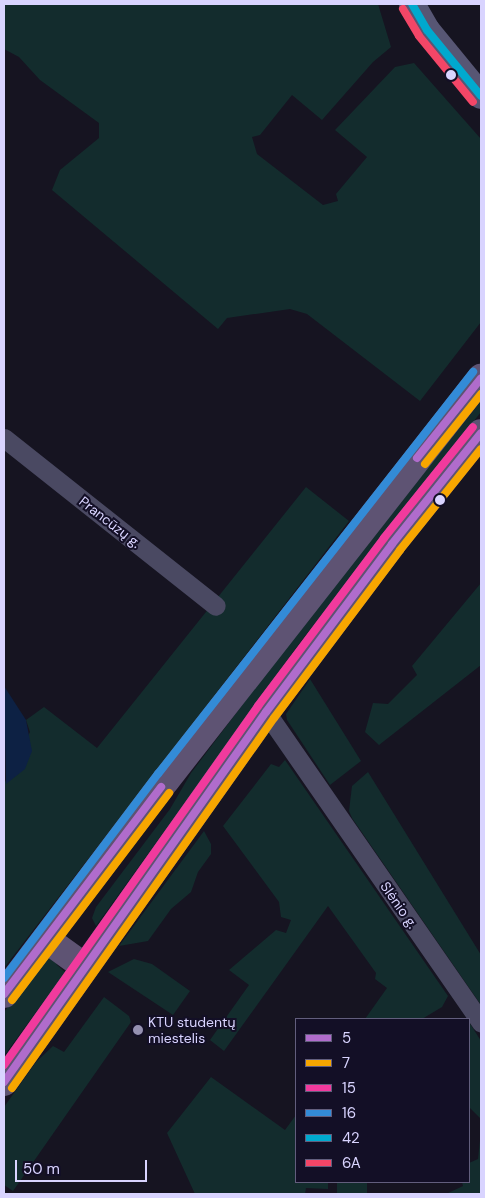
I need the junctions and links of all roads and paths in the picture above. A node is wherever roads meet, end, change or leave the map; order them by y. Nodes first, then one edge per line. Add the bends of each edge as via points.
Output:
1 (412, 4) edge
2 (481, 96) edge
3 (481, 378) edge
4 (481, 433) edge
5 (4, 438) edge
6 (216, 606) dead end
7 (266, 712) junction
8 (46, 939) junction
9 (85, 967) junction
10 (4, 994) edge
11 (481, 1023) edge
12 (4, 1082) edge

1 - 2 street via 427,30
3 - 8 main road
4 - 7 main road via 392,544
5 - 6 street, Prancūzų g.
7 - 9 main road
7 - 11 street, Slėnio g.
8 - 9 main road
8 - 10 main road
9 - 12 main road

